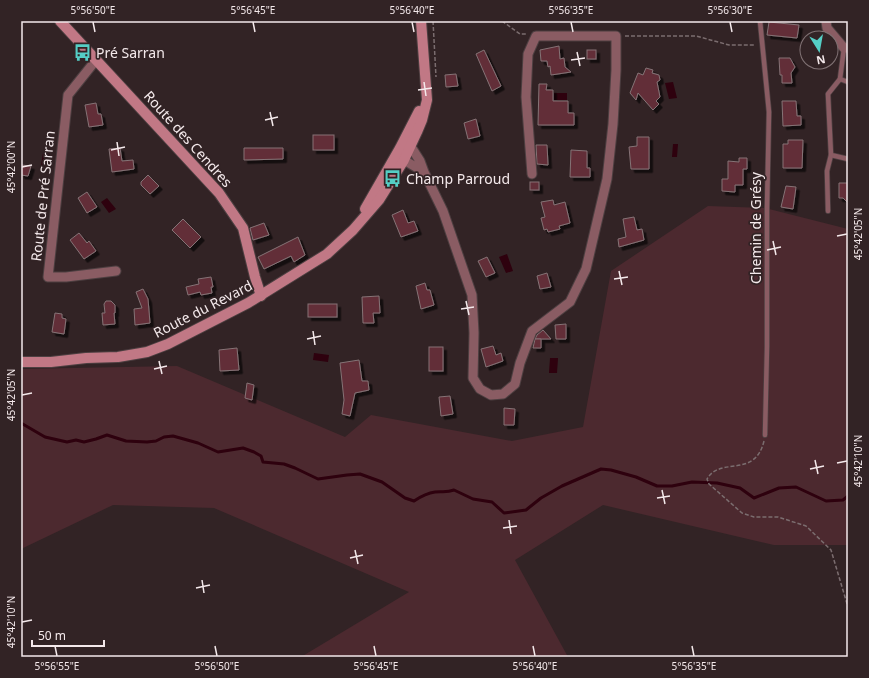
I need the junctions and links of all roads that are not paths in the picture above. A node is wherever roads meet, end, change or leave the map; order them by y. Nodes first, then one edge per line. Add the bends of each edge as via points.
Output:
1 (60, 21) edge
2 (421, 21) edge
3 (760, 21) edge
4 (826, 21) edge
5 (846, 48) edge
6 (96, 60) junction
7 (840, 79) junction
8 (848, 82) edge
9 (405, 148) junction
10 (831, 155) junction
11 (848, 159) edge
12 (404, 160) junction
13 (424, 172) junction
14 (532, 174) dead end
15 (828, 211) dead end
16 (353, 230) junction
17 (116, 271) dead end
18 (261, 296) junction
19 (21, 362) edge
20 (765, 435) road end

1 - 6 main road, Route des Cendres
2 - 9 main road, Route du Revard via 425,78 420,108
3 - 20 lane, Chemin de Grésy via 769,112
4 - 5 street via 828,28
5 - 7 lane
6 - 17 street, Route de Pré Sarran via 68,95 48,277
6 - 18 main road, Route des Cendres via 219,193 243,228
7 - 8 lane
7 - 10 lane via 828,94
9 - 12 main road, Route du Revard
9 - 13 street via 413,150
9 - 16 main road, Route du Revard
10 - 11 lane
10 - 15 lane via 827,171
12 - 13 street
12 - 16 main road, Route du Revard via 380,200
13 - 14 street via 443,211 472,295 473,378 480,388 491,395 503,394 514,384 532,331 570,302 586,269 606,179 613,124 616,36 536,36 528,54 526,97
16 - 18 main road, Route du Revard via 327,254
18 - 19 main road, Route du Revard via 187,335 147,352 118,357

